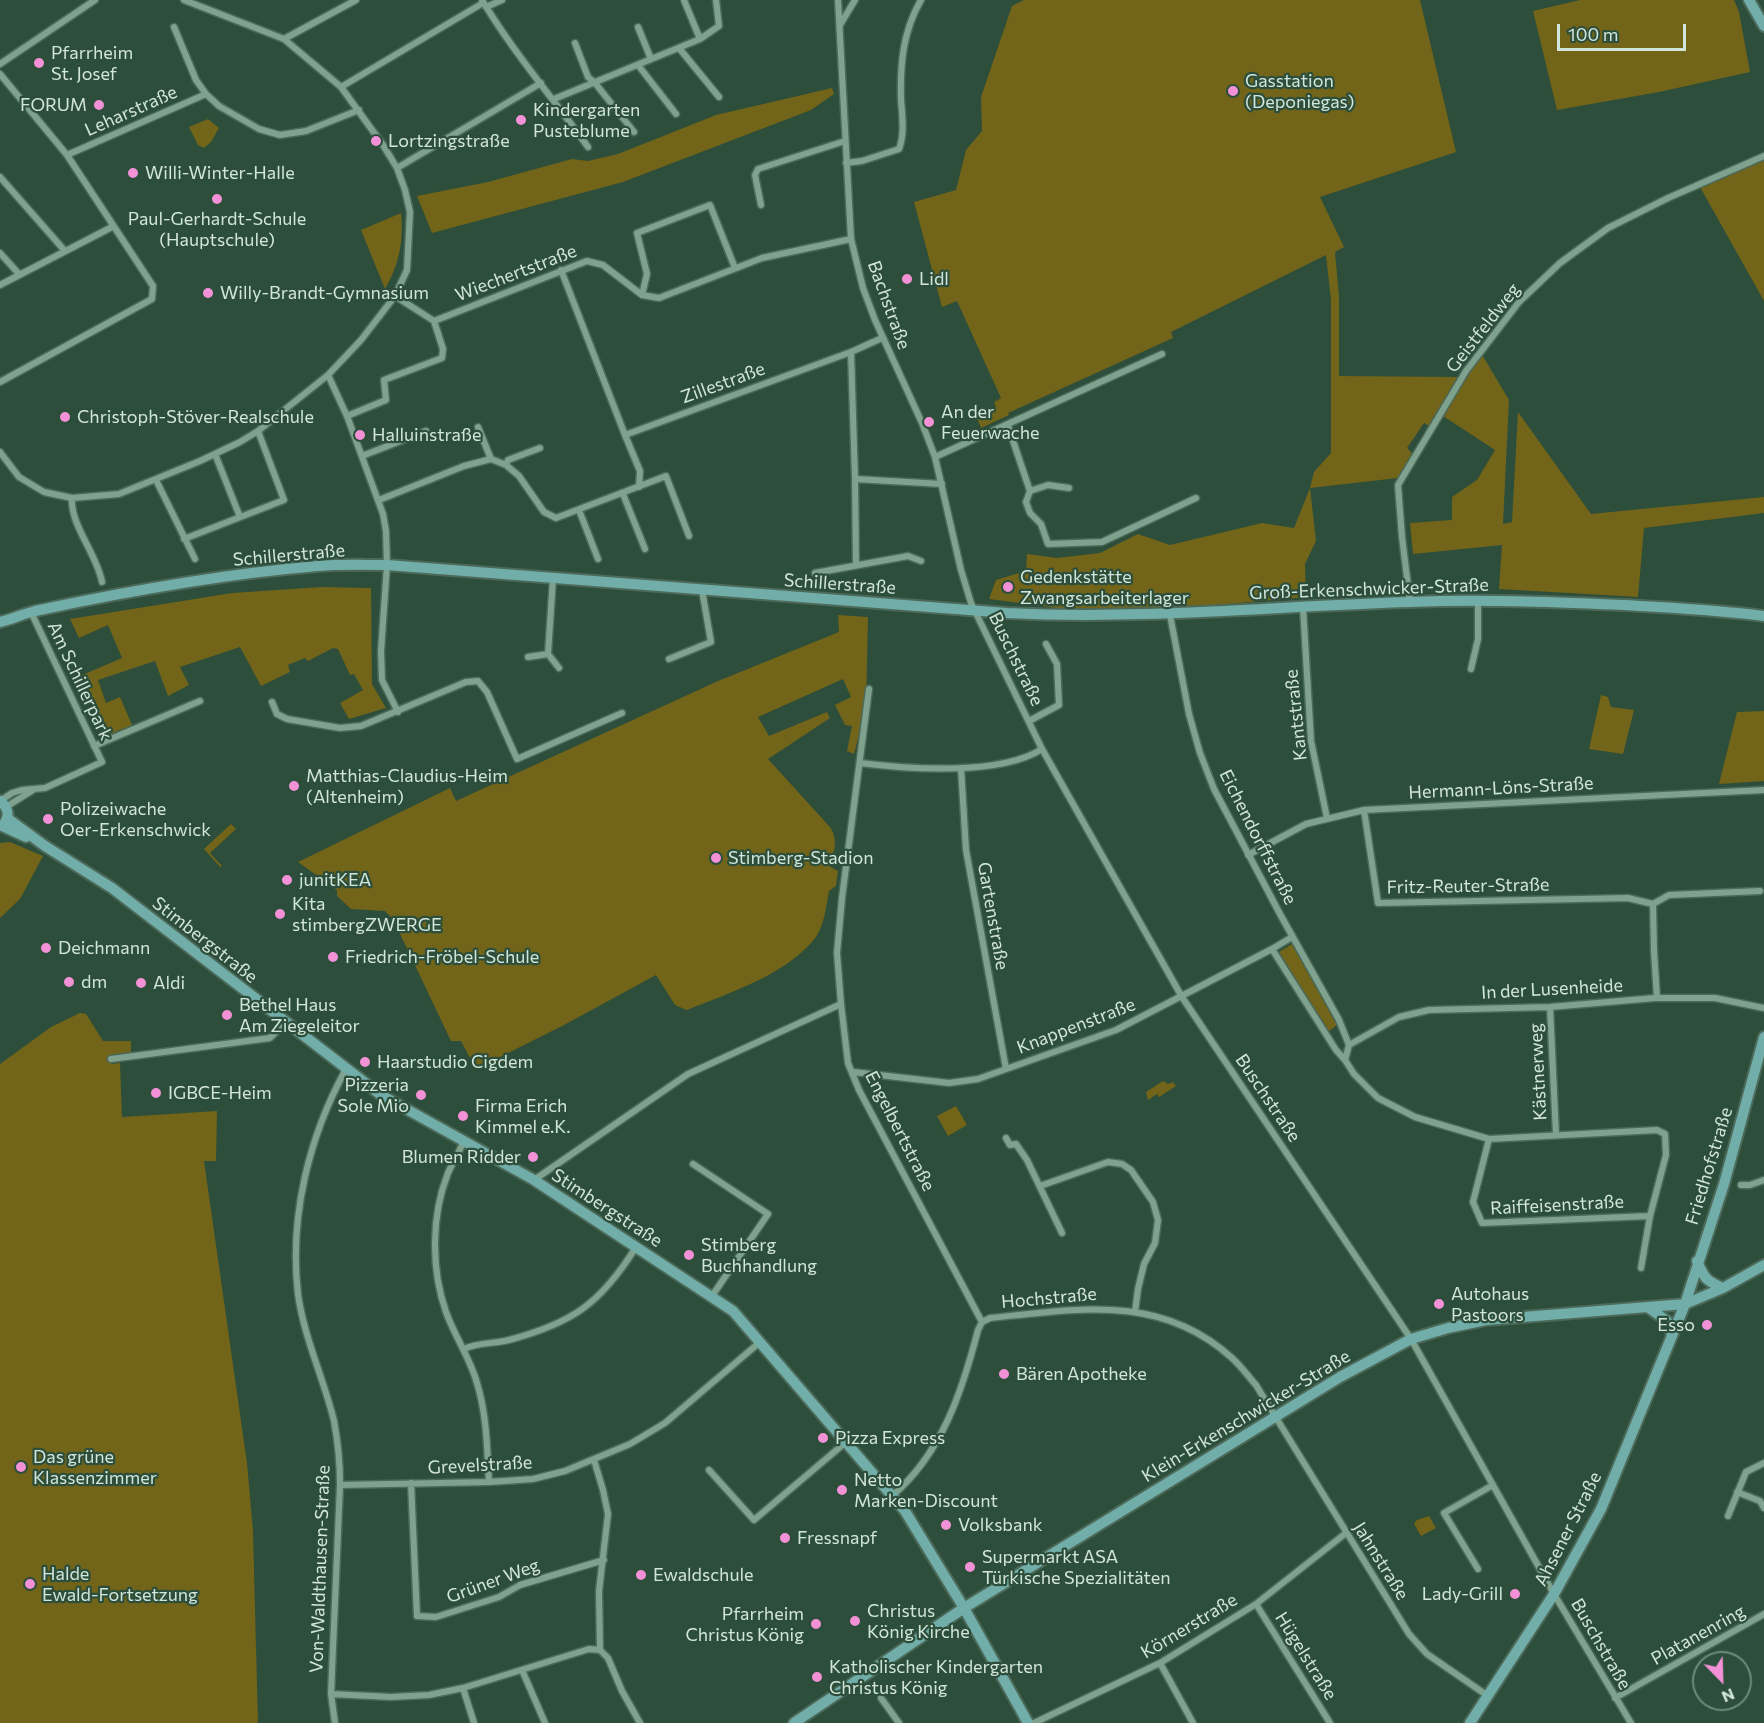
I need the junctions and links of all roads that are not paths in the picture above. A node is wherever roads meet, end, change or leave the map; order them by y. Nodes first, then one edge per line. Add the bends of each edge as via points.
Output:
1 (95, 0) edge
2 (184, 0) edge
3 (356, 0) edge
4 (502, 0) edge
5 (684, 0) edge
6 (716, 0) edge
7 (838, 0) edge
8 (855, 0) edge
9 (921, 0) edge
10 (1749, 0) edge
11 (484, 3) edge
12 (840, 26) junction
13 (1764, 26) edge
14 (174, 27) dead end
15 (638, 27) dead end
16 (284, 39) junction
17 (700, 39) junction
18 (575, 43) dead end
19 (679, 48) junction
20 (651, 60) junction
21 (0, 64) edge
22 (638, 65) junction
23 (0, 74) edge
24 (541, 83) junction
25 (595, 83) junction
26 (341, 87) junction
27 (206, 94) junction
28 (719, 97) dead end
29 (554, 99) junction
30 (359, 110) junction
31 (675, 114) dead end
32 (634, 132) dead end
33 (845, 141) junction
34 (588, 147) dead end
35 (67, 155) junction
36 (1764, 156) edge
37 (846, 163) junction
38 (397, 168) junction
39 (0, 177) edge
40 (761, 205) dead end
41 (112, 227) junction
42 (851, 239) junction
43 (64, 251) junction
44 (0, 253) edge
45 (735, 268) junction
46 (561, 270) junction
47 (19, 274) junction
48 (0, 285) edge
49 (642, 295) junction
50 (395, 296) junction
51 (434, 321) junction
52 (882, 338) junction
53 (851, 352) junction
54 (1162, 354) dead end
55 (328, 375) junction
56 (0, 382) edge
57 (347, 416) junction
58 (1008, 426) junction
59 (478, 427) dead end
60 (258, 431) junction
61 (426, 431) dead end
62 (625, 435) junction
63 (540, 448) dead end
64 (0, 452) edge
65 (215, 454) junction
66 (362, 456) junction
67 (935, 457) junction
68 (490, 459) junction
69 (506, 465) junction
70 (855, 479) junction
71 (156, 480) junction
72 (942, 484) junction
73 (639, 487) junction
74 (1069, 488) dead end
75 (1030, 491) junction
76 (623, 494) junction
77 (72, 498) junction
78 (1196, 498) dead end
79 (379, 500) junction
80 (579, 510) junction
81 (240, 517) junction
82 (689, 536) dead end
83 (184, 539) junction
84 (645, 549) dead end
85 (195, 559) dead end
86 (598, 559) dead end
87 (921, 561) dead end
88 (387, 565) junction
89 (856, 565) junction
90 (815, 573) dead end
91 (553, 578) junction
92 (102, 582) dead end
93 (702, 590) junction
94 (1478, 601) junction
95 (1410, 602) junction
96 (1303, 607) junction
97 (976, 610) junction
98 (31, 612) junction
99 (0, 614) edge
100 (1170, 615) junction
101 (1764, 616) edge
102 (0, 622) edge
103 (1046, 644) dead end
104 (548, 654) junction
105 (528, 657) dead end
106 (669, 659) dead end
107 (559, 668) dead end
108 (1471, 669) dead end
109 (869, 689) dead end
110 (200, 702) dead end
111 (272, 702) dead end
112 (398, 712) junction
113 (622, 713) dead end
114 (1029, 721) junction
115 (93, 746) junction
116 (1042, 749) junction
117 (860, 763) junction
118 (961, 768) junction
119 (1764, 790) edge
120 (1364, 810) junction
121 (3, 814) edge
122 (1327, 818) junction
123 (1248, 855) junction
124 (1760, 891) dead end
125 (1653, 904) junction
126 (1292, 937) junction
127 (1272, 950) junction
128 (1182, 997) junction
129 (1658, 998) junction
130 (840, 1004) junction
131 (1550, 1007) junction
132 (1764, 1008) edge
133 (286, 1022) junction
134 (1764, 1037) edge
135 (1349, 1045) junction
136 (111, 1059) dead end
137 (1345, 1060) junction
138 (346, 1069) junction
139 (1006, 1069) junction
140 (853, 1072) junction
141 (1556, 1134) junction
142 (1006, 1138) dead end
143 (1490, 1139) junction
144 (464, 1141) junction
145 (693, 1164) dead end
146 (534, 1180) junction
147 (1764, 1180) edge
148 (1741, 1185) dead end
149 (1040, 1186) junction
150 (1650, 1216) junction
151 (1062, 1233) dead end
152 (636, 1246) junction
153 (1697, 1261) junction
154 (1764, 1265) edge
155 (1641, 1268) dead end
156 (1723, 1288) junction
157 (712, 1296) junction
158 (1684, 1304) junction
159 (1649, 1308) junction
160 (1135, 1312) junction
161 (982, 1322) junction
162 (1672, 1335) junction
163 (1411, 1339) junction
164 (760, 1342) junction
165 (464, 1349) junction
166 (1275, 1417) junction
167 (846, 1442) junction
168 (594, 1460) junction
169 (1764, 1463) edge
170 (709, 1470) dead end
171 (489, 1482) junction
172 (411, 1483) junction
173 (340, 1485) junction
174 (1493, 1485) junction
175 (1737, 1492) junction
176 (892, 1496) junction
177 (1764, 1508) edge
178 (1728, 1516) dead end
179 (1346, 1533) junction
180 (604, 1560) junction
181 (1478, 1569) dead end
182 (1554, 1594) junction
183 (1256, 1604) junction
184 (964, 1608) junction
185 (1764, 1614) edge
186 (600, 1650) junction
187 (1160, 1663) junction
188 (522, 1670) junction
189 (463, 1688) junction
190 (331, 1694) junction
191 (1488, 1696) junction
192 (881, 1698) dead end
193 (1615, 1698) junction
194 (1028, 1722) edge
195 (335, 1723) edge
196 (474, 1723) edge
197 (545, 1723) edge
198 (640, 1723) edge
199 (794, 1723) edge
200 (899, 1723) edge
201 (1193, 1723) edge
202 (1330, 1723) edge
203 (1470, 1723) edge
204 (1630, 1723) edge

1 - 21 street
2 - 16 street
3 - 16 street
4 - 11 street
5 - 17 street
6 - 17 street via 719,26
7 - 12 street, Bachstraße
8 - 12 street
9 - 37 street via 905,38 901,73 903,138 899,149
10 - 13 main road
11 - 24 street
11 - 26 street
12 - 33 street, Bachstraße
14 - 27 street
15 - 20 street
16 - 26 street
17 - 19 street
18 - 25 street via 588,77
19 - 20 street
19 - 28 street
20 - 22 street
22 - 25 street
22 - 31 street
23 - 35 street
24 - 29 street
24 - 38 street
25 - 29 street
25 - 32 street
26 - 30 street
27 - 30 street via 259,129 280,135 306,131
27 - 35 street, Leharstraße
29 - 34 street
30 - 38 street
33 - 37 street, Bachstraße
33 - 40 street via 758,170 755,175
35 - 41 street
36 - 95 street, Geistfeldweg via 1608,228 1560,263 1512,311 1466,371 1398,484
37 - 42 street, Bachstraße
38 - 50 street via 410,221 407,270
39 - 43 street
41 - 43 street
41 - 56 street via 153,286 152,299
42 - 45 street via 762,258
42 - 52 street, Bachstraße via 862,288
43 - 47 street
44 - 47 street
45 - 49 street via 668,296
45 - 49 street via 710,205 637,233 647,274
46 - 49 street, Wiechertstraße via 587,261 603,265
46 - 51 street, Wiechertstraße
46 - 62 street
47 - 48 street
50 - 51 street
50 - 55 street
51 - 57 street via 442,358 384,380 386,399
52 - 53 street, Zillestraße
52 - 67 street, Bachstraße
53 - 62 street, Zillestraße
53 - 70 street
54 - 58 street
55 - 57 street
55 - 60 street
57 - 66 street
58 - 67 street
58 - 75 street
59 - 68 street
60 - 65 street
60 - 81 street via 284,500
61 - 66 street
62 - 73 street via 640,471
63 - 69 street via 508,460
64 - 77 street via 19,477 44,492
65 - 71 street
65 - 81 street
66 - 79 street
67 - 72 street, Bachstraße
68 - 69 street
68 - 79 street
69 - 80 street via 519,476 544,512 556,518
70 - 72 street
70 - 89 street
71 - 77 street via 119,494
71 - 83 street
72 - 97 street, Bachstraße via 961,570
73 - 76 street
73 - 82 street via 666,476
74 - 75 street via 1048,485
75 - 78 street via 1026,502 1041,524 1048,544 1102,542
76 - 80 street
76 - 84 street
77 - 92 street via 71,510 100,567
79 - 88 street via 386,531
80 - 86 street
81 - 83 street
83 - 85 street
87 - 89 street, Schillerstraße via 908,556
88 - 91 main road, Schillerstraße
88 - 98 main road, Schillerstraße via 321,566 258,573
88 - 112 street via 382,680
89 - 90 street, Schillerstraße
91 - 93 main road, Schillerstraße
91 - 104 street
93 - 97 main road, Schillerstraße
93 - 106 street via 711,642
94 - 95 main road, Groß-Erkenschwicker-Straße
94 - 101 main road, Groß-Erkenschwicker-Straße via 1577,603
94 - 108 street via 1478,639
95 - 96 main road, Groß-Erkenschwicker-Straße
96 - 100 main road, Groß-Erkenschwicker-Straße
96 - 122 street, Kantstraße via 1311,741
97 - 100 main road, Groß-Erkenschwicker-Straße via 1070,617
97 - 114 street, Buschstraße
98 - 99 main road, Schillerstraße
98 - 102 main road, Schillerstraße
98 - 115 street, Am Schillerpark
100 - 123 street, Eichendorffstraße via 1200,753
103 - 114 street, Buschstraße via 1057,664 1059,705
104 - 105 street
104 - 107 street
109 - 117 street, Engelbertstraße
110 - 115 street
111 - 112 street via 277,714 287,718 340,728 361,726
112 - 113 street via 466,682 478,681 487,692 517,759
114 - 116 street, Buschstraße
115 - 121 street, Am Schillerpark via 102,762 45,788 33,789
116 - 118 street via 1006,763
116 - 128 street, Buschstraße
117 - 118 street
117 - 130 street, Engelbertstraße via 838,945
118 - 139 street, Gartenstraße via 966,850
119 - 120 street, Hermann-Löns-Straße
120 - 122 street, Hermann-Löns-Straße
120 - 125 street, Fritz-Reuter-Straße via 1378,903 1628,898
121 - 133 main road, Stimbergstraße via 112,888
122 - 123 street, Hermann-Löns-Straße via 1306,824
123 - 126 street, Eichendorffstraße
124 - 125 street via 1669,895
125 - 129 street
126 - 127 street, Knappenstraße
126 - 135 street, Eichendorffstraße
127 - 128 street, Knappenstraße
127 - 137 street
128 - 139 street, Knappenstraße via 1116,1030
128 - 163 street, Buschstraße
129 - 131 street, In der Lusenheide
129 - 132 street, In der Lusenheide via 1715,998
130 - 140 street, Engelbertstraße via 848,1063
130 - 146 street via 688,1074
131 - 135 street, In der Lusenheide via 1429,1010 1399,1017
131 - 141 street, Kästnerweg
133 - 136 street via 270,1038
133 - 138 main road, Stimbergstraße
134 - 153 main road, Friedhofstraße via 1724,1184
135 - 137 street
137 - 143 street via 1378,1098 1415,1117
138 - 144 main road, Stimbergstraße via 381,1095
138 - 173 street, Von-Waldthausen-Straße via 321,1124 302,1185 297,1252 298,1294 334,1421
139 - 140 street, Knappenstraße via 950,1083
140 - 161 street, Engelbertstraße
141 - 143 street
141 - 150 street via 1657,1130 1665,1134 1666,1155
142 - 149 street via 1028,1160
143 - 150 street, Raiffeisenstraße via 1473,1202 1482,1223
144 - 146 main road, Stimbergstraße
144 - 165 street via 441,1195 436,1237 440,1289
145 - 157 street via 768,1214
146 - 152 main road, Stimbergstraße
147 - 148 street
149 - 151 street
149 - 160 street via 1108,1162 1131,1170 1153,1202 1158,1220 1155,1243 1144,1263
150 - 155 street
152 - 157 main road, Stimbergstraße
152 - 165 street via 607,1287 583,1310 558,1325
153 - 156 main road via 1703,1277
153 - 158 main road, Friedhofstraße
154 - 156 main road, Klein-Erkenschwicker-Straße
156 - 158 main road, Klein-Erkenschwicker-Straße
157 - 164 main road, Stimbergstraße via 733,1311
158 - 159 main road, Klein-Erkenschwicker-Straße
158 - 162 main road, Ahsener Straße
159 - 162 main road via 1667,1321
159 - 163 main road, Klein-Erkenschwicker-Straße via 1486,1320
160 - 161 street, Hochstraße via 1098,1308 990,1318
160 - 166 street, Hochstraße via 1192,1330 1223,1350 1256,1385
161 - 176 street, Hochstraße via 946,1425 920,1466
162 - 182 main road, Ahsener Straße via 1596,1519
163 - 166 main road, Klein-Erkenschwicker-Straße
163 - 174 street, Buschstraße
164 - 167 main road, Stimbergstraße
164 - 168 street, Grevelstraße via 665,1424
165 - 171 street via 477,1381 486,1422
166 - 179 street, Jahnstraße
166 - 184 main road, Klein-Erkenschwicker-Straße
167 - 170 street via 754,1520
167 - 176 main road, Stimbergstraße
168 - 171 street, Grevelstraße via 533,1479
168 - 180 street via 608,1514
169 - 175 street via 1746,1472
171 - 172 street, Grevelstraße
172 - 173 street, Grevelstraße
172 - 180 street, Grüner Weg via 417,1616 436,1617 499,1597 520,1585
173 - 190 street, Von-Waldthausen-Straße
174 - 181 street via 1444,1513
174 - 182 street, Buschstraße
175 - 177 street via 1761,1501
175 - 178 street
176 - 184 main road, Stimbergstraße
179 - 183 street, Körnerstraße
179 - 191 street, Jahnstraße via 1408,1634 1427,1654
180 - 186 street via 599,1591
182 - 191 main road, Ahsener Straße
182 - 193 street, Buschstraße
183 - 187 street, Körnerstraße
183 - 202 street, Hügelstraße
184 - 194 main road, Stimbergstraße
184 - 199 main road, Klein-Erkenschwicker-Straße
185 - 193 street, Platanenring
186 - 188 street via 589,1649
186 - 198 street via 608,1658
187 - 194 street, Körnerstraße
187 - 201 street
188 - 189 street
188 - 197 street
189 - 190 street via 391,1697
189 - 196 street
190 - 195 street, Von-Waldthausen-Straße
191 - 203 main road, Ahsener Straße
192 - 200 street
193 - 204 street, Buschstraße

